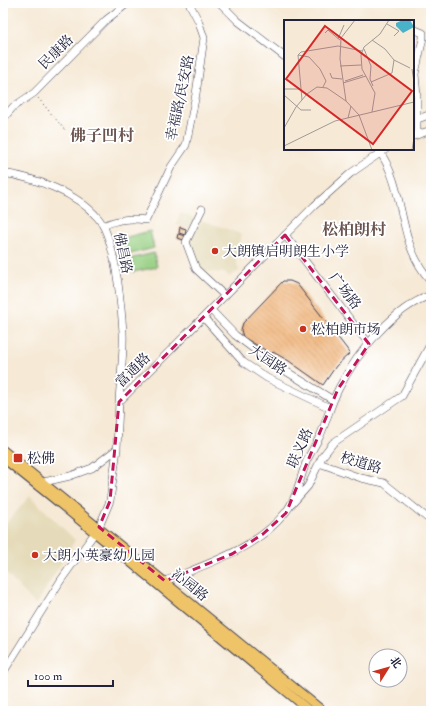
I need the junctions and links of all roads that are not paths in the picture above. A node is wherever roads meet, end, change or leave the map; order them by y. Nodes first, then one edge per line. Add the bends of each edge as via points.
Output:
1 (128, 3) edge
2 (189, 3) edge
3 (220, 3) edge
4 (414, 29) edge
5 (284, 56) edge
6 (431, 114) edge
7 (418, 118) junction
8 (3, 119) edge
9 (431, 130) edge
10 (415, 136) edge
11 (381, 150) edge
12 (3, 173) edge
13 (202, 209) dead end
14 (103, 226) junction
15 (285, 235) junction
16 (431, 281) edge
17 (431, 295) edge
18 (225, 296) junction
19 (211, 310) junction
20 (204, 318) junction
21 (431, 343) edge
22 (369, 344) junction
23 (334, 400) junction
24 (119, 402) junction
25 (330, 408) junction
26 (117, 449) junction
27 (3, 450) edge
28 (3, 458) edge
29 (319, 463) junction
30 (44, 482) junction
31 (291, 505) junction
32 (431, 521) edge
33 (97, 530) junction
34 (165, 581) junction
35 (3, 673) edge
36 (310, 711) edge
37 (323, 711) edge

1 - 8 street, 民康路 via 106,20 34,93 13,107
2 - 14 street, 幸福路/民安路 via 204,38 186,145 171,167 146,220 131,218
3 - 5 street via 238,21
4 - 7 street via 423,33 415,74
6 - 7 street
7 - 10 street
9 - 10 street
11 - 15 street, 富通路 via 351,173
11 - 16 street via 400,200 410,250
12 - 14 street, 佛昌路 via 43,184 79,201
13 - 18 street via 186,242 196,269
14 - 24 street, 佛昌路 via 108,234 113,256 123,333
15 - 18 street, 富通路
15 - 22 street, 广场路
17 - 22 street, 联义路 via 399,314
18 - 19 street, 富通路
19 - 20 street, 富通路
19 - 23 street via 235,335 271,362
20 - 24 street, 富通路
20 - 25 street, 大园路 via 243,362 267,378
21 - 29 street via 402,396 333,443
22 - 23 street, 联义路 via 354,361
23 - 25 street, 联义路
24 - 26 street, 富通路
25 - 31 street, 联义路
26 - 30 street via 92,468
26 - 33 street, 富通路 via 110,501
27 - 30 main road, 沁园路
28 - 33 main road, 沁园路
29 - 31 street via 308,486 300,498
29 - 32 street, 校道路 via 384,483
30 - 33 main road, 沁园路
31 - 34 street, 联义路 via 279,521 232,554
33 - 34 main road, 沁园路
33 - 35 street, 富通路 via 61,580
33 - 36 main road, 沁园路
34 - 37 main road, 沁园路

